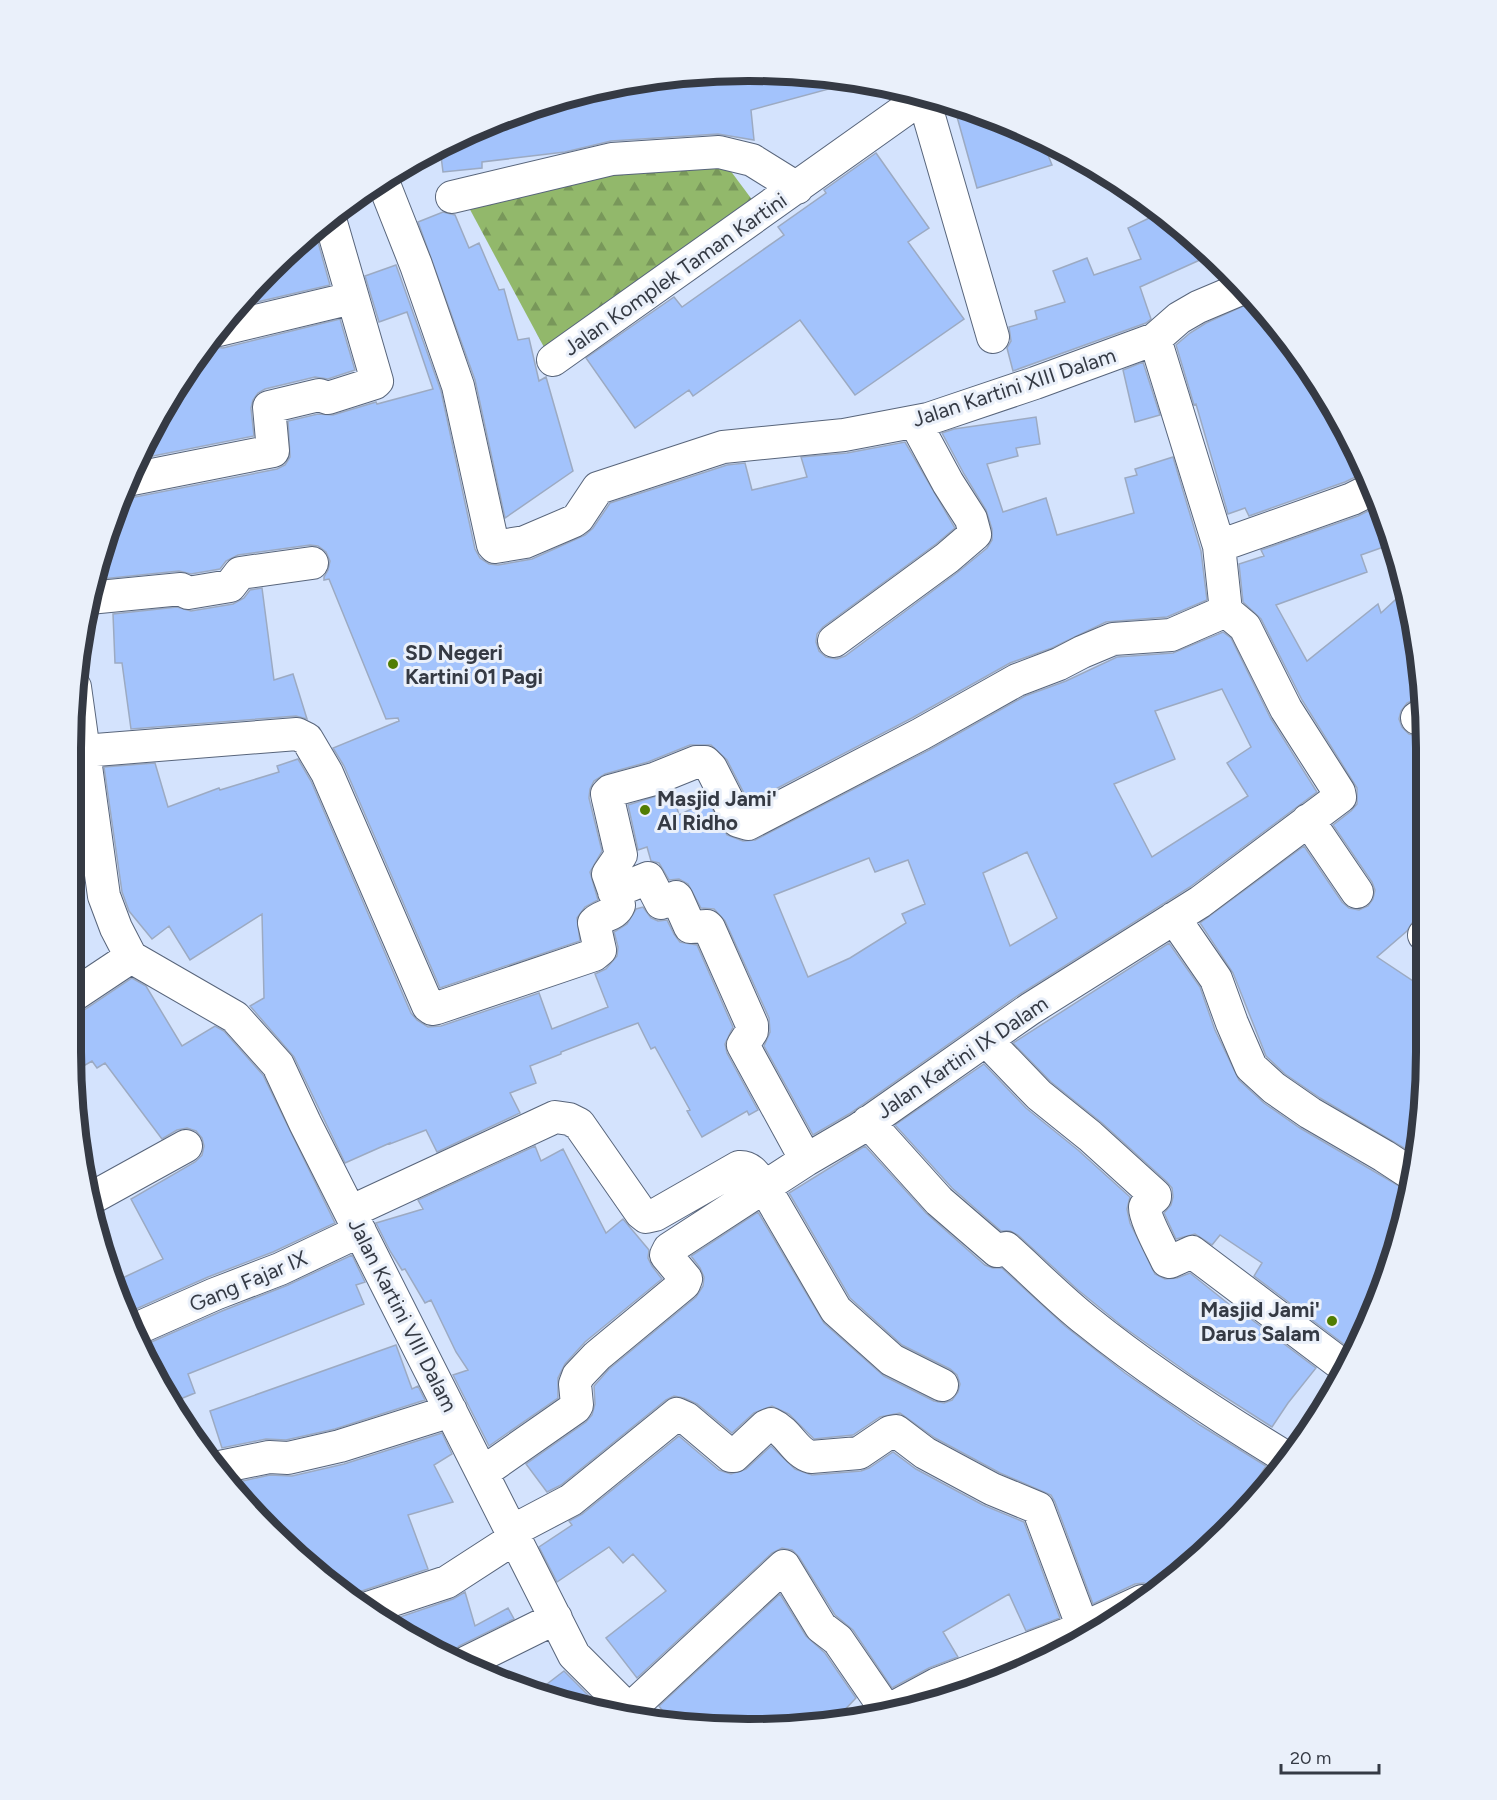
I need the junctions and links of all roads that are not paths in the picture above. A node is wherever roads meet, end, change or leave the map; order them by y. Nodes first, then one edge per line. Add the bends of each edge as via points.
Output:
1 (915, 103) edge
2 (925, 105) edge
3 (386, 188) edge
4 (797, 188) junction
5 (452, 197) dead end
6 (333, 227) edge
7 (1234, 292) edge
8 (352, 298) junction
9 (231, 327) edge
10 (993, 337) dead end
11 (1155, 339) junction
12 (553, 360) dead end
13 (915, 422) junction
14 (139, 478) edge
15 (1365, 493) edge
16 (1219, 546) junction
17 (312, 563) dead end
18 (99, 597) edge
19 (1226, 611) junction
20 (834, 641) dead end
21 (81, 771) edge
22 (1308, 820) junction
23 (614, 892) junction
24 (1357, 892) dead end
25 (1174, 918) junction
26 (131, 957) junction
27 (81, 991) edge
28 (986, 1040) junction
29 (868, 1122) junction
30 (186, 1146) dead end
31 (806, 1160) junction
32 (1405, 1170) edge
33 (765, 1188) junction
34 (97, 1196) edge
35 (355, 1222) junction
36 (141, 1327) edge
37 (1339, 1363) edge
38 (942, 1384) dead end
39 (451, 1411) junction
40 (1281, 1454) edge
41 (225, 1466) edge
42 (483, 1473) junction
43 (514, 1535) junction
44 (376, 1605) edge
45 (556, 1618) junction
46 (1091, 1624) edge
47 (1083, 1628) junction
48 (473, 1659) edge
49 (597, 1696) edge
50 (908, 1699) edge
51 (618, 1706) edge
52 (877, 1706) edge
53 (634, 1709) edge

1 - 4 street, Jalan Komplek Taman Kartini
2 - 10 street, Jalan Komplek Taman Kartini
3 - 13 street, Jalan Kartini XIII Dalam via 458,386 495,547 525,542 578,519 598,488 723,447 844,435
4 - 5 street, Jalan Komplek Taman Kartini via 752,160 719,152 612,159
4 - 12 street, Jalan Komplek Taman Kartini
6 - 8 street
7 - 11 street via 1179,318
8 - 9 street
8 - 14 street via 375,383 328,398 319,395 269,407 273,452
11 - 13 street, Jalan Kartini XIII Dalam
11 - 16 street
13 - 20 street via 971,519 975,534
15 - 16 street
16 - 19 street
17 - 18 street via 240,573 230,586 188,593 180,589
19 - 22 street, Jalan Kartini IX Dalam via 1245,627 1286,709 1339,792 1340,797
19 - 23 street via 1171,635 1113,639 1017,680 748,824 738,821 705,762 610,791 607,794 621,851 608,874
21 - 23 street via 297,734 307,739 327,773 432,1009 594,955 600,950 594,923 618,909
21 - 26 street via 105,896
22 - 24 street
22 - 25 street, Jalan Kartini IX Dalam
23 - 31 street via 648,878 662,903 677,898 690,927 709,928 752,1025 743,1045
25 - 28 street, Jalan Kartini IX Dalam
25 - 32 street via 1216,979 1251,1067 1310,1113
26 - 27 street
26 - 35 street, Jalan Kartini VIII Dalam via 235,1017 278,1065
28 - 29 street, Jalan Kartini IX Dalam
28 - 37 street via 1039,1095 1155,1195 1145,1207 1167,1261 1192,1252
29 - 31 street, Jalan Kartini IX Dalam
29 - 40 street via 939,1201 997,1251 1006,1248 1086,1321 1177,1387
30 - 34 street
31 - 33 street, Jalan Kartini IX Dalam
33 - 35 street, Gang Fajar IX via 750,1169 738,1167 646,1217 579,1124 555,1117
33 - 38 street via 836,1310 892,1360
33 - 42 street, Jalan Kartini IX Dalam via 669,1249 666,1255 686,1279 684,1284 578,1376 575,1408
35 - 36 street, Gang Fajar IX via 280,1269
35 - 39 street, Jalan Kartini VIII Dalam
39 - 41 street via 340,1446
39 - 42 street, Jalan Kartini VIII Dalam
42 - 43 street, Jalan Kartini VIII Dalam
43 - 44 street via 447,1582
43 - 45 street, Jalan Kartini VIII Dalam
43 - 47 street via 571,1500 677,1414 731,1456 771,1424 810,1457 859,1453 896,1431 925,1453 992,1489 1038,1508
45 - 48 street
45 - 49 street, Jalan Kartini VIII Dalam
46 - 47 street
47 - 50 street via 937,1684
49 - 51 street, Jalan Kartini VIII Dalam
52 - 53 street via 838,1640 821,1627 784,1566

